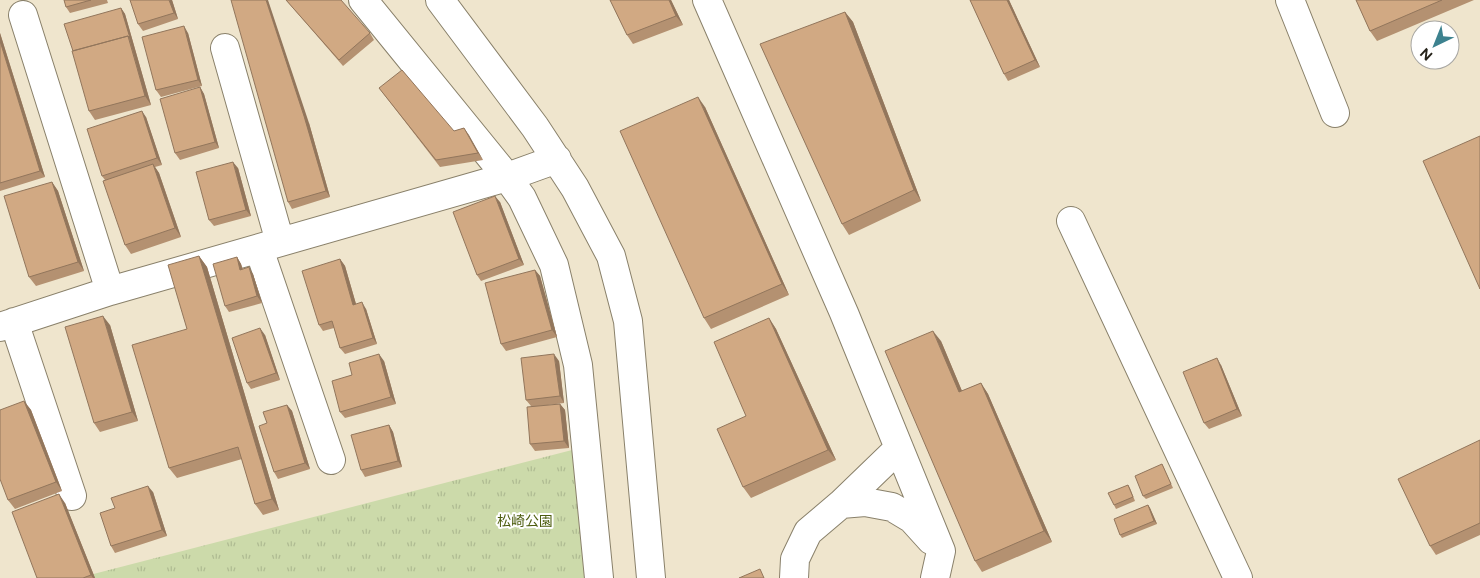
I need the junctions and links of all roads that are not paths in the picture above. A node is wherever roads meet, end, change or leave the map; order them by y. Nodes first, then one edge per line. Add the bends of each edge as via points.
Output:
1 (363, 0) edge
2 (440, 0) edge
3 (707, 0) edge
4 (1290, 0) edge
5 (23, 15) dead end
6 (225, 48) dead end
7 (1335, 113) dead end
8 (557, 160) junction
9 (508, 177) junction
10 (1070, 221) dead end
11 (270, 246) junction
12 (110, 291) junction
13 (7, 324) edge
14 (899, 448) junction
15 (331, 460) dead end
16 (72, 496) dead end
17 (841, 504) junction
18 (941, 551) junction
19 (599, 578) edge
20 (652, 578) edge
21 (794, 578) edge
22 (936, 578) edge
23 (1238, 578) edge

1 - 9 street
2 - 8 street
3 - 14 street via 844,313
4 - 7 street
5 - 12 street
6 - 11 street
8 - 9 street
8 - 20 street via 611,256 628,322
9 - 11 street
9 - 19 street via 522,198 554,265 578,365
10 - 23 street
11 - 12 street
11 - 15 street
12 - 13 street
13 - 16 street
14 - 17 street
14 - 18 street
17 - 18 street via 865,502 892,507 912,519
17 - 21 street via 808,532 795,559
18 - 22 street

